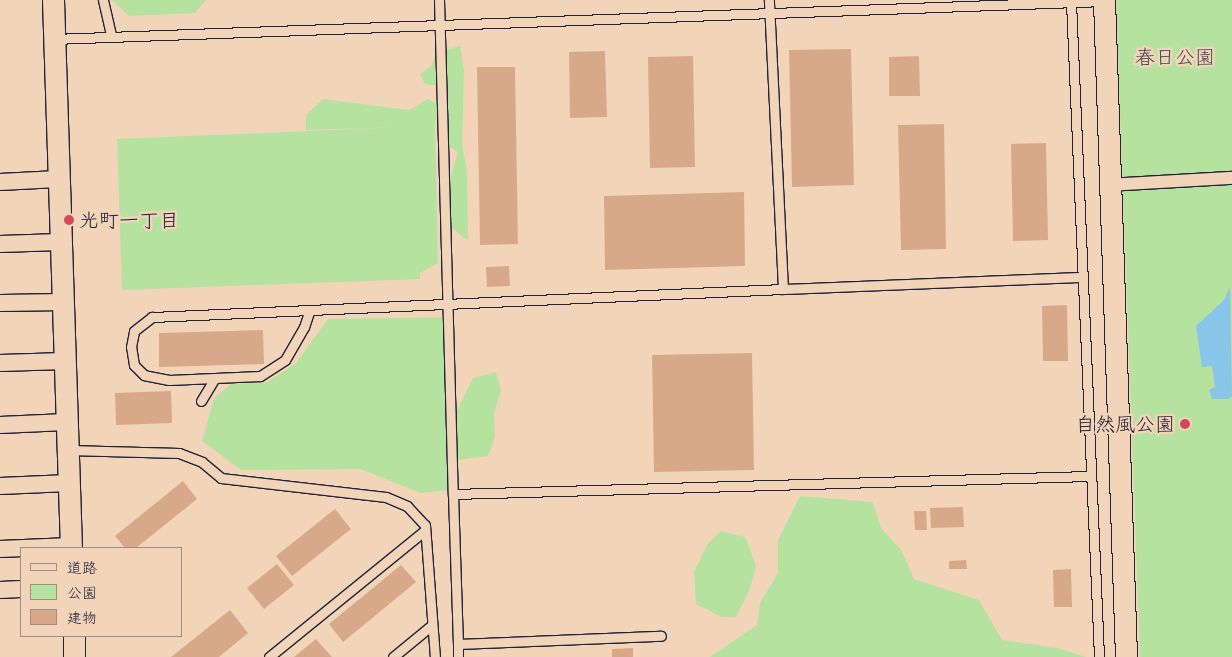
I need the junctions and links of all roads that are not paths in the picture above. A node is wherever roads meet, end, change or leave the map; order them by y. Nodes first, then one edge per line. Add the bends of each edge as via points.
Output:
1 (53, 0) edge
2 (103, 0) edge
3 (439, 0) edge
4 (769, 0) edge
5 (1104, 1) edge
6 (1071, 2) junction
7 (983, 3) edge
8 (933, 4) edge
9 (769, 13) junction
10 (440, 26) junction
11 (111, 36) junction
12 (54, 39) junction
13 (1232, 178) edge
14 (58, 179) junction
15 (0, 182) edge
16 (1109, 185) junction
17 (60, 242) junction
18 (0, 244) edge
19 (1081, 277) junction
20 (783, 289) junction
21 (64, 302) junction
22 (448, 302) junction
23 (0, 303) edge
24 (309, 312) junction
25 (65, 361) junction
26 (0, 364) edge
27 (214, 379) junction
28 (201, 401) dead end
29 (66, 422) junction
30 (0, 425) edge
31 (68, 450) junction
32 (1089, 476) junction
33 (69, 483) junction
34 (0, 486) edge
35 (453, 494) junction
36 (425, 530) junction
37 (71, 547) edge
38 (20, 548) edge
39 (0, 549) edge
40 (20, 589) edge
41 (0, 590) edge
42 (432, 625) junction
43 (662, 636) dead end
44 (74, 637) edge
45 (458, 644) junction
46 (74, 657) edge
47 (269, 657) edge
48 (393, 657) edge
49 (435, 657) edge
50 (458, 657) edge
51 (1099, 657) edge
52 (1126, 657) edge

1 - 12 street
2 - 11 lane
3 - 10 lane
4 - 9 lane
5 - 6 lane
5 - 16 street
6 - 7 lane
6 - 19 lane
7 - 8 lane
8 - 9 lane
9 - 10 lane
9 - 20 lane
10 - 11 lane
10 - 22 lane
11 - 12 lane
12 - 14 street
13 - 16 street
14 - 15 street
14 - 17 street
16 - 52 street
17 - 18 street
17 - 21 street
19 - 20 lane
19 - 32 lane
20 - 22 lane
21 - 23 street
21 - 25 street
22 - 24 lane
22 - 35 lane
24 - 27 lane via 285,360 260,376
24 - 27 lane via 152,318 134,332 131,347 134,365 144,375 168,380
25 - 26 street
25 - 29 street
27 - 28 lane
29 - 30 street
29 - 31 street
31 - 33 street
31 - 36 lane via 179,453 202,462 221,478 386,497 407,506
32 - 35 lane
32 - 51 lane
33 - 34 street
33 - 37 street
35 - 45 lane
36 - 42 lane
36 - 47 lane
38 - 39 street
40 - 41 street
42 - 48 lane
42 - 49 lane
43 - 45 lane
44 - 46 street
45 - 50 lane

